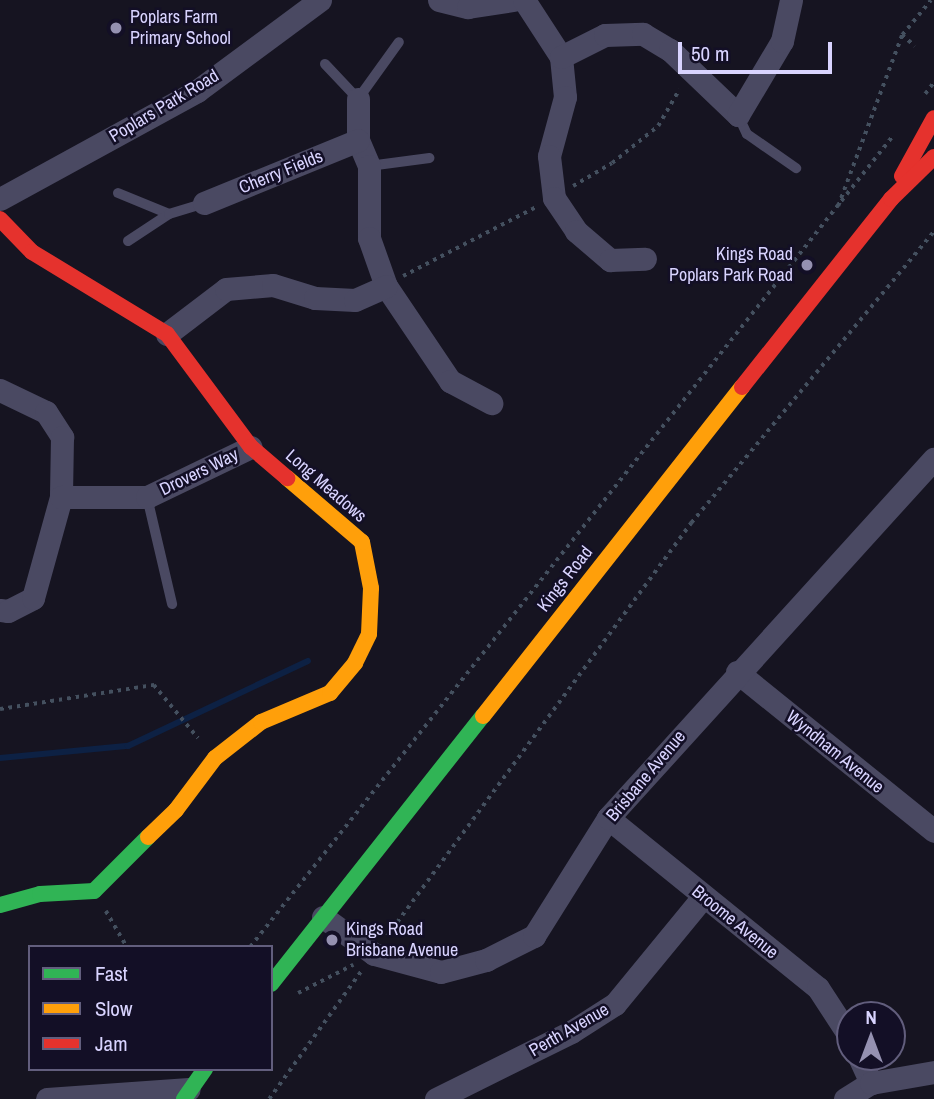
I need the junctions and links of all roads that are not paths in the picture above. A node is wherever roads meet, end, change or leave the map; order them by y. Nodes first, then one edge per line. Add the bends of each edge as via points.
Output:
1 (320, 0) edge
2 (439, 0) edge
3 (513, 0) edge
4 (524, 0) edge
5 (791, 0) edge
6 (399, 42) dead end
7 (561, 57) junction
8 (325, 64) dead end
9 (358, 99) junction
10 (738, 115) junction
11 (934, 118) edge
12 (358, 140) junction
13 (934, 157) edge
14 (429, 158) dead end
15 (369, 166) junction
16 (796, 168) dead end
17 (118, 193) dead end
18 (0, 199) edge
19 (891, 199) junction
20 (204, 203) joint
21 (169, 214) junction
22 (0, 219) edge
23 (128, 241) dead end
24 (645, 259) dead end
25 (386, 286) junction
26 (167, 334) junction
27 (0, 390) edge
28 (491, 403) dead end
29 (251, 447) junction
30 (934, 459) edge
31 (61, 497) junction
32 (147, 497) junction
33 (172, 604) dead end
34 (0, 610) edge
35 (737, 672) junction
36 (608, 818) junction
37 (930, 820) edge
38 (703, 897) junction
39 (0, 905) edge
40 (323, 917) junction
41 (273, 981) edge
42 (836, 1016) edge
43 (204, 1071) edge
44 (865, 1071) edge
45 (934, 1072) edge
46 (871, 1083) junction
47 (187, 1094) edge
48 (47, 1099) edge
49 (436, 1099) edge
50 (845, 1099) edge

1 - 18 street, Poplars Park Road via 197,91
2 - 3 street via 468,7
4 - 7 street
5 - 10 street via 782,41
6 - 9 lane
7 - 10 street via 605,35 643,34 670,50
7 - 24 street via 565,97 549,156 554,198 612,270
8 - 9 lane
9 - 12 street
10 - 16 lane via 747,134
11 - 19 street, Kings Road
12 - 15 street
12 - 20 street, Cherry Fields
13 - 19 street, Kings Road
14 - 15 lane
15 - 25 street via 369,238
17 - 21 lane
19 - 40 street, Kings Road
20 - 21 lane
21 - 23 lane
22 - 26 street, Long Meadows via 32,252
25 - 26 street via 355,300 316,298 273,285 226,289
25 - 28 street via 450,381
26 - 29 street, Long Meadows
27 - 31 street via 46,412 62,437
29 - 32 street, Drovers Way
29 - 39 street, Long Meadows via 362,542 371,588 369,634 355,663 330,693 261,722 215,758 176,810 94,891 40,894
30 - 35 street, Brisbane Avenue
31 - 32 street, Drovers Way
31 - 34 street via 33,598 8,611
32 - 33 lane, Drovers Way
35 - 36 street, Brisbane Avenue
35 - 37 street, Wyndham Avenue
36 - 38 street, Broome Avenue
36 - 40 street, Brisbane Avenue via 534,936 486,960 441,972 374,954
38 - 42 street, Broome Avenue via 818,988
38 - 49 street, Perth Avenue via 615,1004 570,1032
40 - 41 street, Kings Road
43 - 47 street
44 - 46 street
45 - 46 street
46 - 50 street
47 - 48 street

